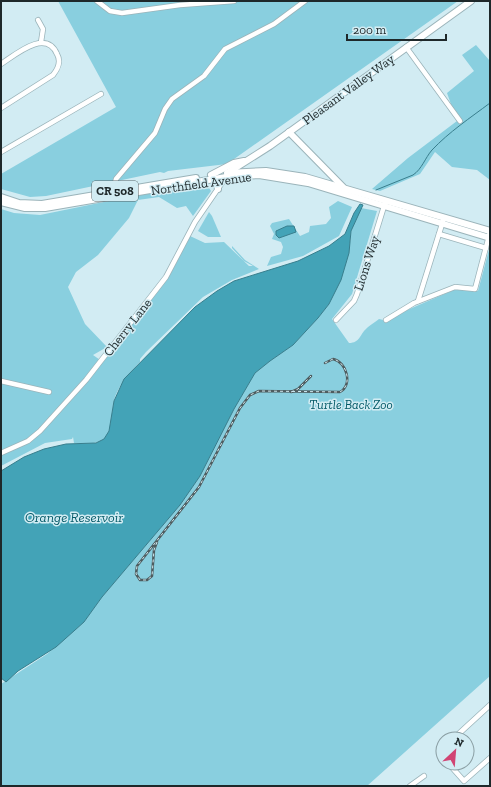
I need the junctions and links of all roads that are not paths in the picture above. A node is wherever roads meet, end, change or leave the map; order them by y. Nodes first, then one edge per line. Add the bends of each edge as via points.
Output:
1 (97, 1) edge
2 (234, 1) edge
3 (305, 1) edge
4 (471, 1) edge
5 (38, 20) dead end
6 (41, 42) junction
7 (406, 47) junction
8 (1, 64) edge
9 (102, 94) dead end
10 (1, 108) edge
11 (460, 120) dead end
12 (289, 132) junction
13 (1, 152) edge
14 (245, 161) junction
15 (228, 175) junction
16 (212, 177) junction
17 (333, 188) junction
18 (344, 188) junction
19 (218, 189) junction
20 (113, 191) junction
21 (1, 196) edge
22 (1, 202) edge
23 (385, 204) junction
24 (443, 221) junction
25 (439, 234) junction
26 (490, 235) edge
27 (486, 248) junction
28 (418, 301) junction
29 (336, 320) dead end
30 (386, 320) dead end
31 (1, 381) edge
32 (49, 392) dead end
33 (1, 453) edge
34 (490, 705) edge
35 (461, 731) edge
36 (490, 758) edge
37 (455, 771) edge
38 (424, 776) dead end
39 (410, 786) edge

1 - 2 street via 110,11 122,13
3 - 20 street via 274,24 225,49 204,76 172,99 155,133 116,179
4 - 7 main road, Pleasant Valley Way
5 - 6 street via 43,29
6 - 8 street via 33,44
6 - 10 street via 52,47 57,53 59,60 56,72
7 - 11 street
7 - 12 main road, Pleasant Valley Way
9 - 13 street
12 - 14 main road, Pleasant Valley Way
12 - 18 main road
14 - 15 main road, Pleasant Valley Way
14 - 16 main road via 234,163
15 - 16 main road, Northfield Avenue / CR 508
15 - 17 main road, Northfield Avenue / CR 508 via 249,171 277,172
15 - 19 street, Cherry Lane
16 - 19 main road via 218,184
16 - 20 main road, Northfield Avenue / CR 508
16 - 22 main road, Northfield Avenue / CR 508 via 45,208 25,208
17 - 18 main road, Northfield Avenue / CR 508
17 - 23 main road, Northfield Avenue / CR 508
18 - 23 main road, Northfield Avenue / CR 508
19 - 33 street, Cherry Lane via 195,222 166,277 80,387 40,431 28,441
20 - 21 main road, Northfield Avenue / CR 508 via 42,204 19,202
23 - 24 main road, Northfield Avenue / CR 508
23 - 29 street, Lions Way via 357,294 354,301
24 - 25 street
24 - 26 main road, Northfield Avenue / CR 508
25 - 27 street
25 - 28 street
26 - 27 street
27 - 28 street via 475,289 455,287
28 - 30 street
31 - 32 street
34 - 35 street
36 - 37 street via 464,781
38 - 39 street

